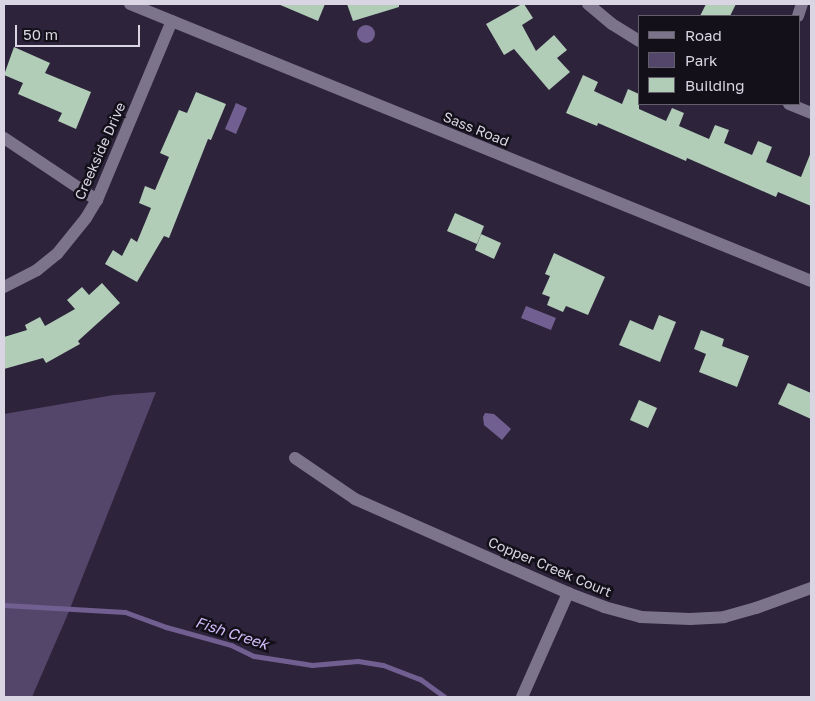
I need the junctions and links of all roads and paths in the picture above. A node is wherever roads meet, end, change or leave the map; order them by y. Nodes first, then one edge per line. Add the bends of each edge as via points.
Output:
1 (130, 4) edge
2 (588, 4) edge
3 (172, 21) junction
4 (638, 40) edge
5 (791, 105) edge
6 (811, 113) edge
7 (4, 138) edge
8 (97, 200) junction
9 (811, 282) edge
10 (4, 287) edge
11 (295, 458) dead end
12 (811, 588) edge
13 (568, 593) junction
14 (522, 697) edge

1 - 3 street, Sass Road
2 - 4 street
3 - 8 street, Creekside Drive
3 - 9 street, Sass Road
5 - 6 street
7 - 8 street
8 - 10 street, Creekside Drive via 57,254 37,270
11 - 13 street, Copper Creek Court via 355,499
12 - 13 street, Copper Creek Court via 724,617 690,619 641,617
13 - 14 street

